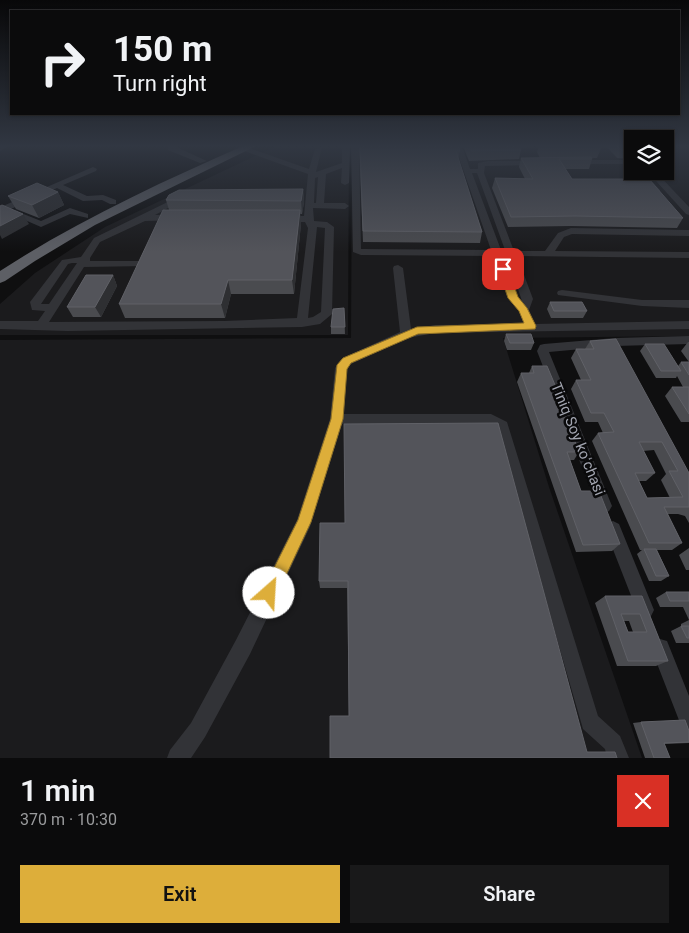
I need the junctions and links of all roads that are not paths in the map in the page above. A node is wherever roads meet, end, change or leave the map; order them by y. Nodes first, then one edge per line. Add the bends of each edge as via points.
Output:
1 (64, 181) edge
2 (158, 181) edge
3 (172, 181) edge
4 (310, 181) edge
5 (321, 181) edge
6 (355, 181) edge
7 (472, 181) edge
8 (484, 181) edge
9 (647, 181) edge
10 (661, 181) edge
11 (56, 185) junction
12 (188, 196) edge
13 (306, 200) junction
14 (479, 200) junction
15 (491, 200) junction
16 (113, 202) junction
17 (665, 202) edge
18 (320, 206) junction
19 (345, 206) dead end
20 (689, 212) edge
21 (85, 216) junction
22 (144, 218) junction
23 (183, 218) edge
24 (269, 219) edge
25 (309, 222) junction
26 (687, 229) edge
27 (498, 254) junction
28 (512, 255) junction
29 (547, 255) junction
30 (689, 255) edge
31 (84, 262) junction
32 (144, 264) edge
33 (0, 267) edge
34 (398, 268) dead end
35 (0, 278) edge
36 (562, 293) dead end
37 (689, 304) edge
38 (53, 308) junction
39 (524, 310) junction
40 (302, 323) junction
41 (0, 325) edge
42 (42, 325) junction
43 (689, 325) edge
44 (531, 326) junction
45 (406, 334) junction
46 (689, 340) edge
47 (615, 342) junction
48 (624, 358) edge
49 (337, 419) junction
50 (649, 619) edge
51 (656, 638) edge
52 (689, 721) edge
53 (178, 758) edge
54 (618, 758) edge

1 - 11 street
2 - 16 highway
3 - 35 highway via 90,221
4 - 13 street
5 - 18 street
6 - 27 street via 356,250
7 - 14 street
8 - 15 street
9 - 17 street
10 - 20 street
11 - 16 street via 86,199 103,198
11 - 21 street via 6,210 41,224 70,211
12 - 22 street
13 - 18 street
13 - 25 street
14 - 15 street
14 - 27 street
15 - 28 street
16 - 21 highway
18 - 19 street
21 - 33 highway
22 - 23 street
22 - 31 street via 98,240
24 - 25 street
25 - 40 street via 313,228
25 - 40 street via 330,227 326,314 316,321
26 - 29 street via 571,232 561,235
27 - 28 street
27 - 39 street via 513,298
28 - 29 street
28 - 39 street via 528,299
29 - 30 street
31 - 32 street
31 - 38 street
31 - 38 street via 65,262 35,302 36,307
34 - 45 street
36 - 37 street via 642,303
38 - 42 street
39 - 44 street
40 - 42 street
41 - 42 street
43 - 44 street
44 - 45 street via 435,329
45 - 49 street via 347,361 341,368
46 - 47 street, Tiniq Soy koʻchasi
47 - 48 street
47 - 50 street, Tiniq Soy koʻchasi via 547,347 543,351
49 - 53 street via 304,522 243,647 198,730
49 - 54 street via 491,419 502,426 590,722 613,743
51 - 52 street

